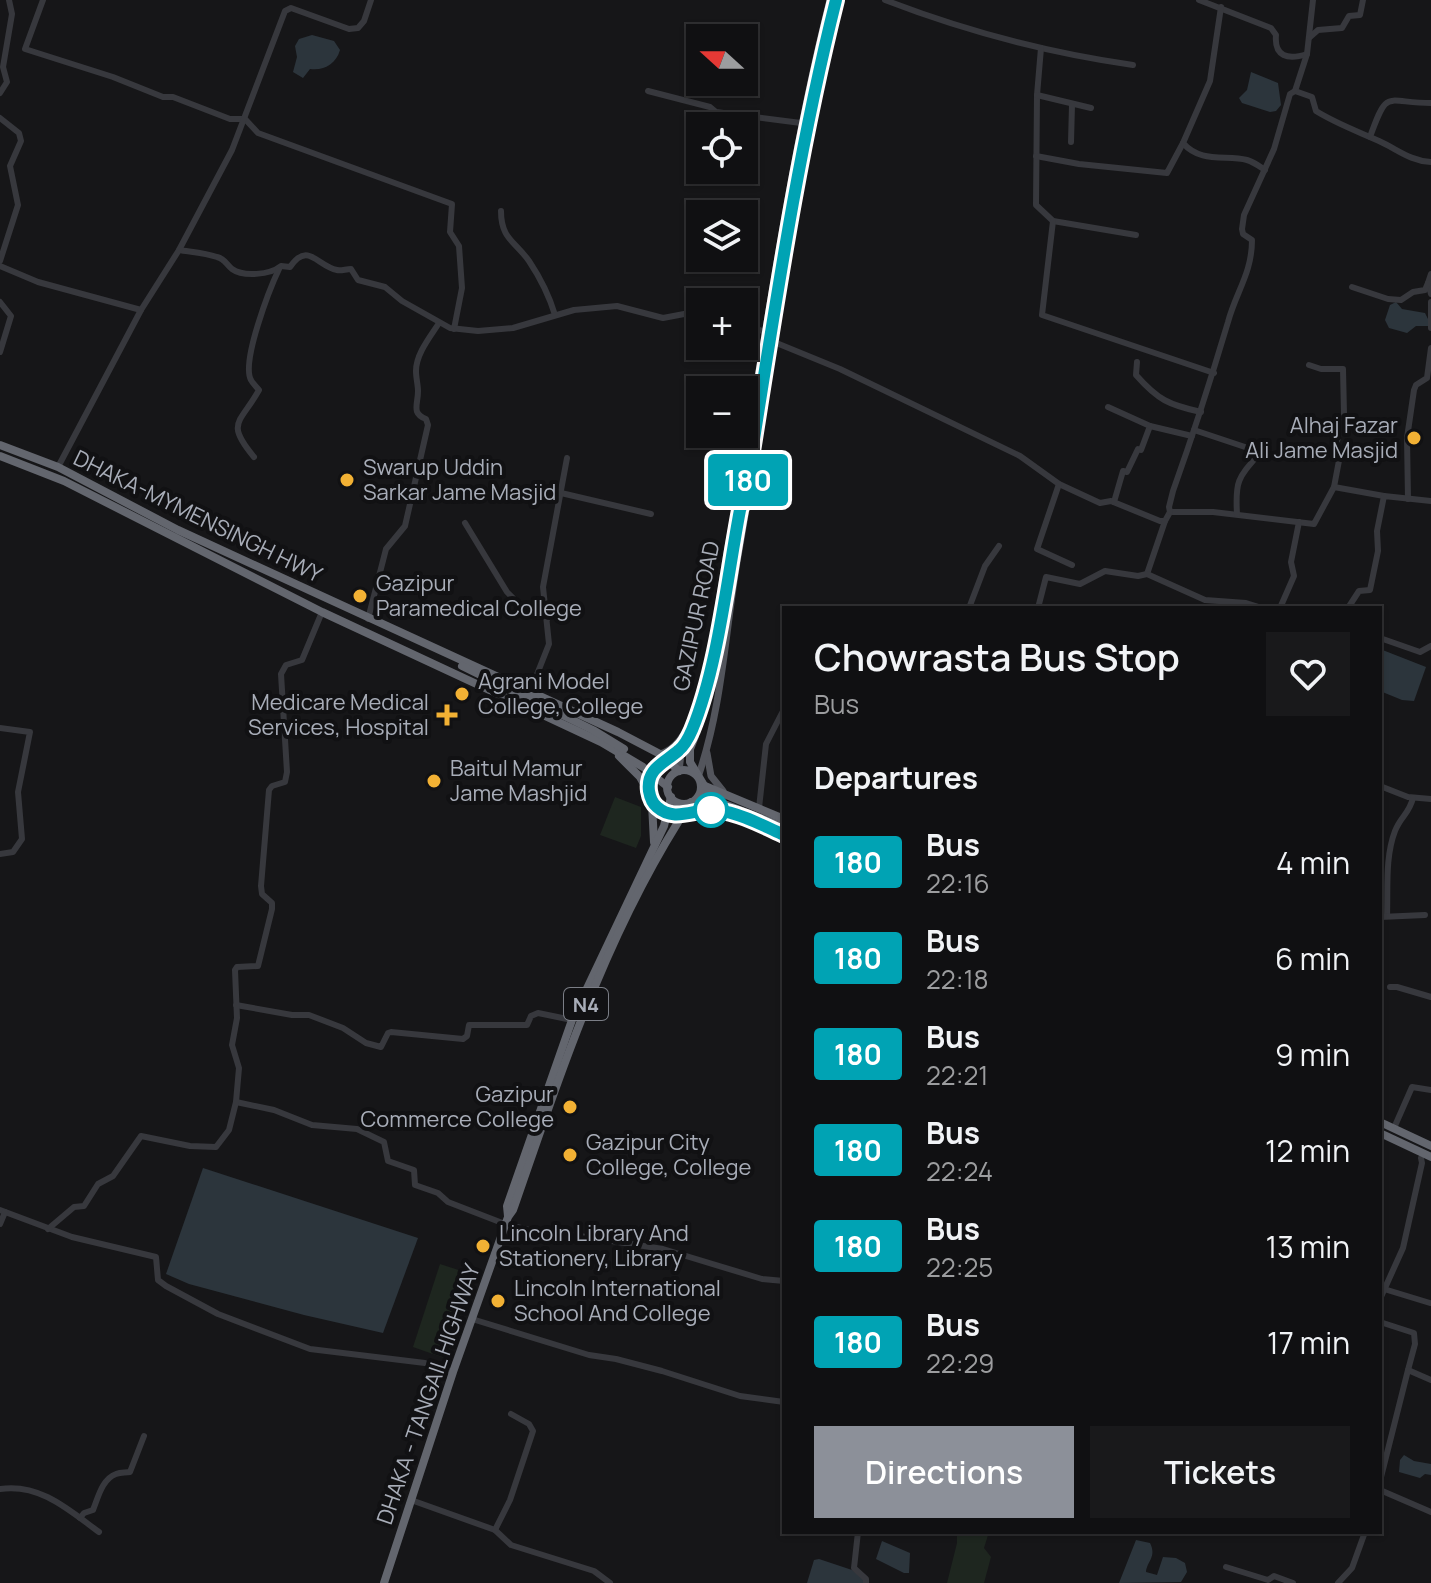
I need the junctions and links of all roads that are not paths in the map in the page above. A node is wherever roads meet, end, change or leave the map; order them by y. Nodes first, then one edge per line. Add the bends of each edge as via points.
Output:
1 (9, 0) edge
2 (43, 0) edge
3 (371, 0) edge
4 (836, 0) edge
5 (885, 0) edge
6 (1199, 0) edge
7 (1313, 0) edge
8 (1363, 0) edge
9 (1221, 7) junction
10 (1310, 37) junction
11 (1041, 48) junction
12 (1307, 54) junction
13 (1133, 65) dead end
14 (648, 91) dead end
15 (1295, 91) junction
16 (0, 93) edge
17 (1037, 95) junction
18 (1431, 103) edge
19 (1072, 105) junction
20 (1091, 108) dead end
21 (0, 118) edge
22 (245, 119) junction
23 (801, 123) junction
24 (1370, 137) junction
25 (1071, 142) dead end
26 (1183, 143) junction
27 (1036, 156) junction
28 (1431, 162) edge
29 (1265, 170) junction
30 (501, 211) dead end
31 (1053, 221) junction
32 (1136, 235) dead end
33 (179, 250) junction
34 (0, 264) edge
35 (281, 266) junction
36 (1431, 274) edge
37 (1428, 283) junction
38 (1352, 287) dead end
39 (1431, 294) edge
40 (0, 302) edge
41 (1431, 302) edge
42 (141, 310) junction
43 (686, 314) edge
44 (555, 315) junction
45 (1431, 318) edge
46 (439, 323) junction
47 (1431, 328) edge
48 (454, 329) junction
49 (758, 329) edge
50 (765, 332) junction
51 (774, 342) junction
52 (1431, 348) edge
53 (0, 352) edge
54 (1137, 362) dead end
55 (1309, 365) dead end
56 (1214, 373) junction
57 (1108, 407) dead end
58 (1201, 412) junction
59 (1150, 426) junction
60 (1193, 433) junction
61 (0, 445) edge
62 (0, 456) edge
63 (254, 457) dead end
64 (567, 458) dead end
65 (58, 467) junction
66 (1059, 484) junction
67 (1334, 487) junction
68 (561, 493) junction
69 (1384, 496) junction
70 (1408, 499) junction
71 (1431, 501) edge
72 (1114, 502) junction
73 (741, 503) junction
74 (1170, 512) junction
75 (651, 514) dead end
76 (1237, 514) junction
77 (1165, 521) junction
78 (1299, 522) junction
79 (465, 523) dead end
80 (184, 541) junction
81 (999, 546) dead end
82 (1072, 565) dead end
83 (1147, 574) junction
84 (970, 606) edge
85 (1039, 606) edge
86 (1256, 606) edge
87 (1281, 606) edge
88 (1349, 606) edge
89 (322, 612) junction
90 (548, 618) junction
91 (368, 619) junction
92 (722, 622) junction
93 (1382, 639) edge
94 (1431, 646) edge
95 (530, 692) junction
96 (782, 713) edge
97 (0, 728) edge
98 (685, 731) junction
99 (601, 742) junction
100 (707, 751) junction
101 (660, 754) junction
102 (679, 771) junction
103 (699, 781) junction
104 (648, 784) junction
105 (1382, 787) edge
106 (669, 792) junction
107 (735, 798) junction
108 (1413, 798) junction
109 (1431, 799) edge
110 (691, 802) junction
111 (759, 808) junction
112 (782, 818) edge
113 (782, 826) edge
114 (782, 836) edge
115 (782, 836) edge
116 (653, 847) junction
117 (0, 854) edge
118 (1425, 915) dead end
119 (1384, 916) edge
120 (1390, 987) dead end
121 (1431, 997) edge
122 (236, 1005) junction
123 (572, 1020) junction
124 (1431, 1090) edge
125 (236, 1102) junction
126 (1382, 1123) edge
127 (1394, 1128) junction
128 (1382, 1137) edge
129 (1431, 1146) edge
130 (1428, 1159) edge
131 (3, 1211) edge
132 (506, 1221) junction
133 (0, 1224) edge
134 (48, 1229) junction
135 (782, 1281) edge
136 (1384, 1289) junction
137 (1382, 1294) edge
138 (1430, 1303) edge
139 (472, 1319) junction
140 (1382, 1323) edge
141 (1408, 1370) junction
142 (453, 1372) junction
143 (1431, 1380) edge
144 (782, 1402) edge
145 (511, 1414) dead end
146 (144, 1436) dead end
147 (1382, 1473) edge
148 (0, 1489) edge
149 (1382, 1491) edge
150 (411, 1500) junction
151 (1431, 1512) edge
152 (80, 1518) junction
153 (495, 1530) junction
154 (99, 1532) dead end
155 (858, 1534) edge
156 (1364, 1534) edge
157 (1226, 1567) dead end
158 (384, 1583) edge
159 (610, 1583) edge
160 (866, 1583) edge
161 (1293, 1583) edge
162 (1338, 1583) edge

1 - 16 street via 12,14 3,58 7,82
2 - 22 street via 25,49 230,119
3 - 22 street via 358,28 291,8 285,11
4 - 23 main road, GAZIPUR ROAD
4 - 51 main road, GAZIPUR ROAD
4 - 73 main road via 797,174
5 - 11 street
6 - 9 street
7 - 10 street
8 - 10 street via 1360,15 1349,16 1342,28 1318,30
9 - 12 street via 1271,28 1280,53
9 - 26 street via 1210,81
10 - 12 street
11 - 13 street
11 - 17 street
12 - 15 street
14 - 23 street via 716,112
15 - 24 street via 1312,97 1319,112
15 - 29 street via 1288,96
17 - 19 street
17 - 27 street
18 - 24 street via 1388,101
19 - 20 street
19 - 25 street
21 - 34 street via 21,141 10,166 18,205
22 - 33 street
22 - 48 street via 258,133 452,204 450,232 459,246 462,288
23 - 50 main road, GAZIPUR ROAD
24 - 28 street via 1408,158
26 - 27 street via 1167,173
26 - 29 street via 1207,157 1250,161
27 - 31 street via 1035,204
29 - 56 street via 1244,215 1243,234 1252,240 1250,263
30 - 44 street via 507,238 540,278
31 - 32 street
31 - 56 street via 1042,315
33 - 35 street via 216,256 246,274
33 - 42 street
34 - 42 street via 38,282
35 - 46 street via 290,267 304,255 337,270 351,269 358,280 385,287
35 - 63 street via 249,363 251,381 259,390 237,426
36 - 37 street
37 - 38 street via 1425,290 1401,300
37 - 39 street
40 - 53 street via 11,316
41 - 45 street
42 - 65 street
43 - 44 street via 663,318 617,306
44 - 48 street via 513,328
45 - 47 street
46 - 48 street
46 - 91 street via 416,366 415,410 428,425 405,526 386,549
49 - 50 street
50 - 73 main road, GAZIPUR ROAD
51 - 66 street via 1020,456
51 - 100 main road, GAZIPUR ROAD
52 - 70 street via 1427,378 1414,390 1407,438
54 - 58 street via 1136,375 1155,396
55 - 67 street via 1343,369 1344,414
56 - 58 street
57 - 59 street
58 - 60 street
59 - 60 street
59 - 72 street via 1141,450 1123,471
60 - 74 street
60 - 76 street via 1259,454 1240,476
61 - 65 highway, DHAKA-MYMENSINGH HWY
62 - 80 highway, DHAKA-MYMENSINGH HWY via 64,481
64 - 68 street
65 - 91 highway, DHAKA-MYMENSINGH HWY
66 - 72 street via 1100,503
66 - 82 street via 1037,549
67 - 69 street
67 - 78 street via 1314,524
68 - 75 street
68 - 90 street via 543,587
69 - 70 street
69 - 88 street via 1370,590 1359,591
70 - 71 street
72 - 77 street
73 - 92 highway
73 - 98 main road, GAZIPUR ROAD via 706,671
74 - 76 street
74 - 77 street
76 - 78 street
77 - 83 street
78 - 87 street via 1291,562 1294,576
79 - 90 street via 507,592 520,605
80 - 89 highway, DHAKA-MYMENSINGH HWY
80 - 104 highway via 593,730 633,757 649,775
81 - 84 street
83 - 85 street via 1105,571 1080,584 1046,577
83 - 86 street via 1205,600
89 - 99 highway, DHAKA-MYMENSINGH HWY
89 - 122 street via 302,660 286,665 281,674 287,772 285,782 269,790 261,886 272,909 258,966 235,970
90 - 95 street via 549,644
91 - 95 highway, DHAKA-MYMENSINGH HWY
92 - 104 highway via 689,738 657,766
92 - 113 highway via 690,762 715,800
93 - 94 street via 1420,652
95 - 101 highway, DHAKA-MYMENSINGH HWY
96 - 111 street via 766,744
97 - 117 street via 30,732 18,792 22,839 13,852
98 - 101 main road, GAZIPUR ROAD via 673,749
98 - 102 main road
99 - 106 highway, DHAKA-MYMENSINGH HWY via 643,767
99 - 116 highway via 644,783 654,812
100 - 103 main road, GAZIPUR ROAD
100 - 107 main road via 711,776 719,789
101 - 102 highway, DHAKA-MYMENSINGH HWY
102 - 103 highway via 689,771
102 - 106 highway via 671,777
103 - 107 highway
103 - 110 highway via 699,794
104 - 114 highway via 653,802 665,812 725,812
105 - 108 street
106 - 110 highway via 682,803
106 - 116 highway, DHAKA - TANGAIL HIGHWAY / N4 via 664,826
107 - 111 highway
108 - 109 street
108 - 119 street via 1391,846
110 - 115 highway
110 - 132 highway, DHAKA - TANGAIL HIGHWAY / N4 via 651,866 594,985
111 - 112 highway
116 - 123 highway, DHAKA - TANGAIL HIGHWAY / N4
118 - 119 street
120 - 121 street
122 - 123 street via 309,1015 381,1047 391,1032 463,1039 469,1025 527,1025 538,1013
122 - 125 street
123 - 132 highway, DHAKA - TANGAIL HIGHWAY / N4
124 - 127 street via 1412,1087
125 - 132 street via 312,1125 357,1129 384,1142 388,1161 414,1170 415,1185
125 - 134 street via 229,1130 216,1147 141,1136 84,1206 74,1207
126 - 127 highway
127 - 129 highway
128 - 130 highway
130 - 136 street via 1403,1248
131 - 133 street
131 - 134 street
132 - 135 street via 546,1234 663,1249
132 - 139 highway, DHAKA - TANGAIL HIGHWAY / N4
134 - 142 street via 156,1257 158,1280 166,1286 218,1314 310,1349 425,1363
136 - 137 street
136 - 138 street
139 - 142 highway, DHAKA - TANGAIL HIGHWAY / N4
139 - 144 street via 740,1396
140 - 141 street via 1414,1333
141 - 143 street
141 - 147 street
142 - 150 highway, DHAKA - TANGAIL HIGHWAY / N4
145 - 153 street via 533,1431
146 - 152 street via 130,1472 108,1480 93,1510
148 - 152 street via 42,1493
149 - 151 street
150 - 153 street
150 - 158 highway, DHAKA - TANGAIL HIGHWAY / N4
152 - 154 street
153 - 159 street via 511,1545 594,1571
155 - 160 street via 854,1568
156 - 162 street via 1352,1568
157 - 161 street

